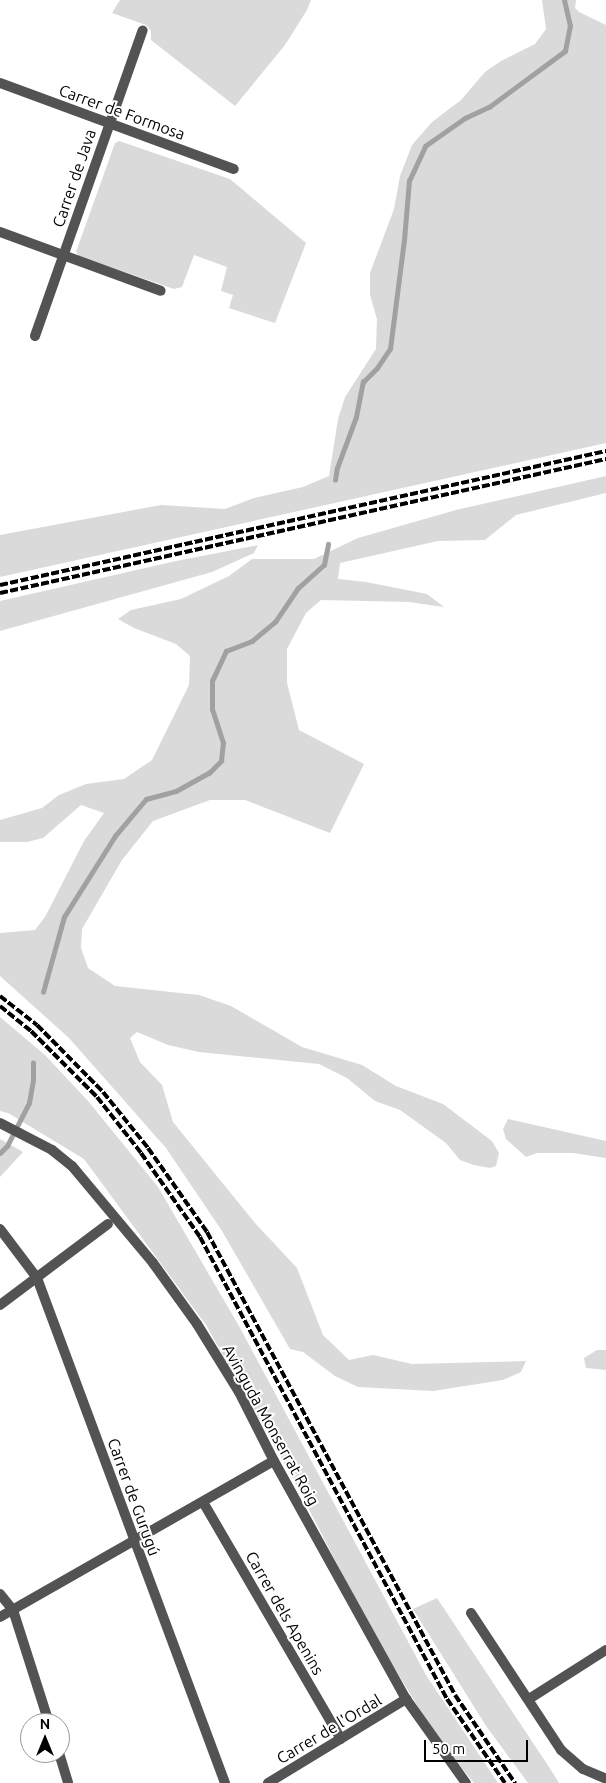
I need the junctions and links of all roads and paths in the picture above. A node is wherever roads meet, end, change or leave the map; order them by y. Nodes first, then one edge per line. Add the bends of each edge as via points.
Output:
1 (143, 30) dead end
2 (0, 83) edge
3 (109, 123) junction
4 (234, 169) dead end
5 (0, 232) edge
6 (64, 256) junction
7 (160, 291) dead end
8 (35, 336) dead end
9 (1, 1123) edge
10 (108, 1224) dead end
11 (0, 1229) edge
12 (37, 1278) junction
13 (0, 1305) edge
14 (274, 1461) junction
15 (203, 1502) junction
16 (134, 1541) junction
17 (0, 1594) edge
18 (13, 1610) junction
19 (471, 1612) dead end
20 (0, 1617) edge
21 (606, 1650) edge
22 (529, 1699) junction
23 (406, 1700) junction
24 (46, 1713) edge
25 (341, 1739) junction
26 (61, 1763) edge
27 (595, 1775) junction
28 (606, 1778) edge
29 (68, 1783) edge
30 (225, 1783) edge
31 (268, 1783) edge
32 (466, 1783) edge
33 (604, 1783) edge

1 - 3 street, Carrer de Java
2 - 3 street, Carrer de Formosa
3 - 4 street, Carrer de Formosa
3 - 6 street, Carrer de Java
5 - 6 street
6 - 7 street
6 - 8 street, Carrer de Java
9 - 14 street, Avinguda Monserrat Roig via 34,1140 72,1166 153,1262 239,1392
10 - 12 street
11 - 12 street, Carrer de Gurugú
12 - 13 street
12 - 16 street, Carrer de Gurugú
14 - 15 street
14 - 23 street, Avinguda Monserrat Roig
15 - 16 street
15 - 25 street, Carrer dels Apenins
16 - 18 street
16 - 30 street, Carrer de Gurugú
17 - 18 street
18 - 20 street
18 - 24 street
19 - 22 street
21 - 22 street
22 - 27 street via 561,1750 573,1763
23 - 25 street, Carrer de l'Ordal
23 - 32 street, Avinguda Monserrat Roig
25 - 31 street, Carrer de l'Ordal
26 - 29 street
27 - 28 street
27 - 33 street

